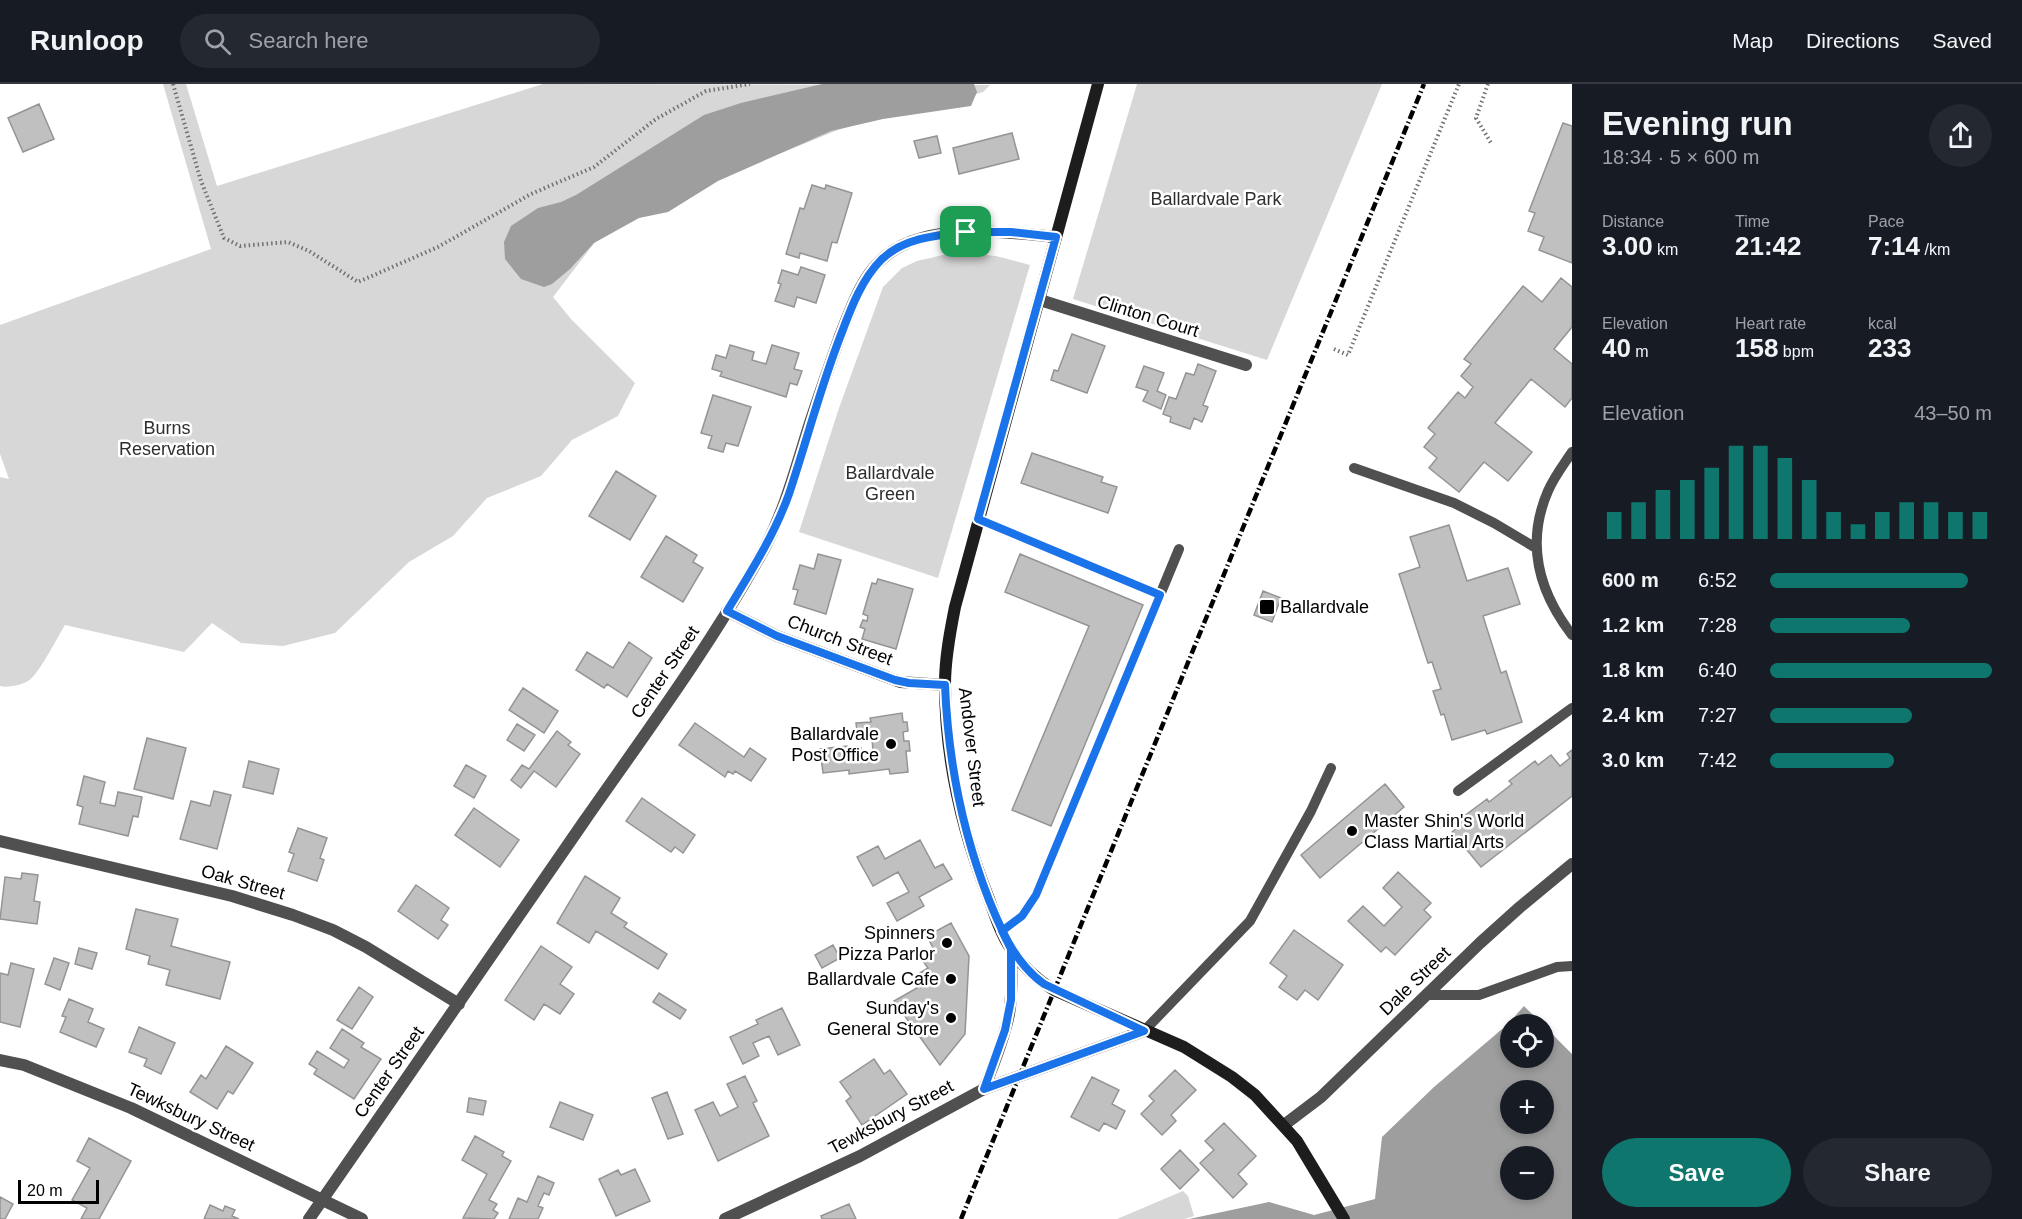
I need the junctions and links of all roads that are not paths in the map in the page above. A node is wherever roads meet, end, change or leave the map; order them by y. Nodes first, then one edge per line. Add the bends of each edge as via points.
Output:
1 (1098, 84) edge
2 (1056, 237) junction
3 (1040, 300) junction
4 (1246, 365) dead end
5 (1572, 452) edge
6 (1354, 468) dead end
7 (978, 519) junction
8 (1179, 549) dead end
9 (1536, 549) junction
10 (1160, 595) junction
11 (727, 611) junction
12 (1572, 635) edge
13 (945, 685) junction
14 (1572, 708) edge
15 (1331, 768) dead end
16 (1458, 791) dead end
17 (0, 840) edge
18 (1572, 864) edge
19 (1002, 931) junction
20 (1011, 949) junction
21 (1572, 966) edge
22 (1426, 995) junction
23 (459, 1004) junction
24 (1144, 1031) junction
25 (0, 1060) edge
26 (984, 1089) junction
27 (1284, 1125) junction
28 (322, 1200) junction
29 (309, 1219) edge
30 (362, 1219) edge
31 (725, 1219) edge
32 (1344, 1219) edge

1 - 2 main road, Andover Street
2 - 3 main road, Andover Street
2 - 11 street, Center Street via 999,232 940,235 905,245 875,266 849,313 835,349 778,521
3 - 4 street, Clinton Court
3 - 7 main road, Andover Street
5 - 9 lane via 1548,491 1537,529
6 - 9 lane via 1454,503
7 - 10 lane
7 - 13 main road, Andover Street via 955,607
8 - 10 lane
9 - 12 lane via 1551,605
10 - 19 lane via 1036,895 1022,916
11 - 13 street, Church Street via 777,636 895,680
11 - 23 street, Center Street
13 - 19 main road, Andover Street via 958,798 978,873
14 - 16 lane
15 - 24 lane via 1250,921
17 - 23 street, Oak Street via 232,896 292,915 333,930
18 - 22 street, Dale Street
19 - 20 main road, Andover Street
20 - 24 main road, Andover Street via 1044,984
20 - 26 street via 1009,1015
21 - 22 lane via 1557,967 1479,995
22 - 27 street, Dale Street via 1321,1097
23 - 28 street, Center Street
24 - 26 street, Tewksbury Street
24 - 27 main road, Andover Street via 1184,1047 1232,1077
25 - 28 street, Tewksbury Street via 24,1065 131,1108
26 - 31 street, Tewksbury Street via 860,1156
27 - 32 main road, Andover Street
28 - 29 street, Center Street
28 - 30 street, Tewksbury Street

